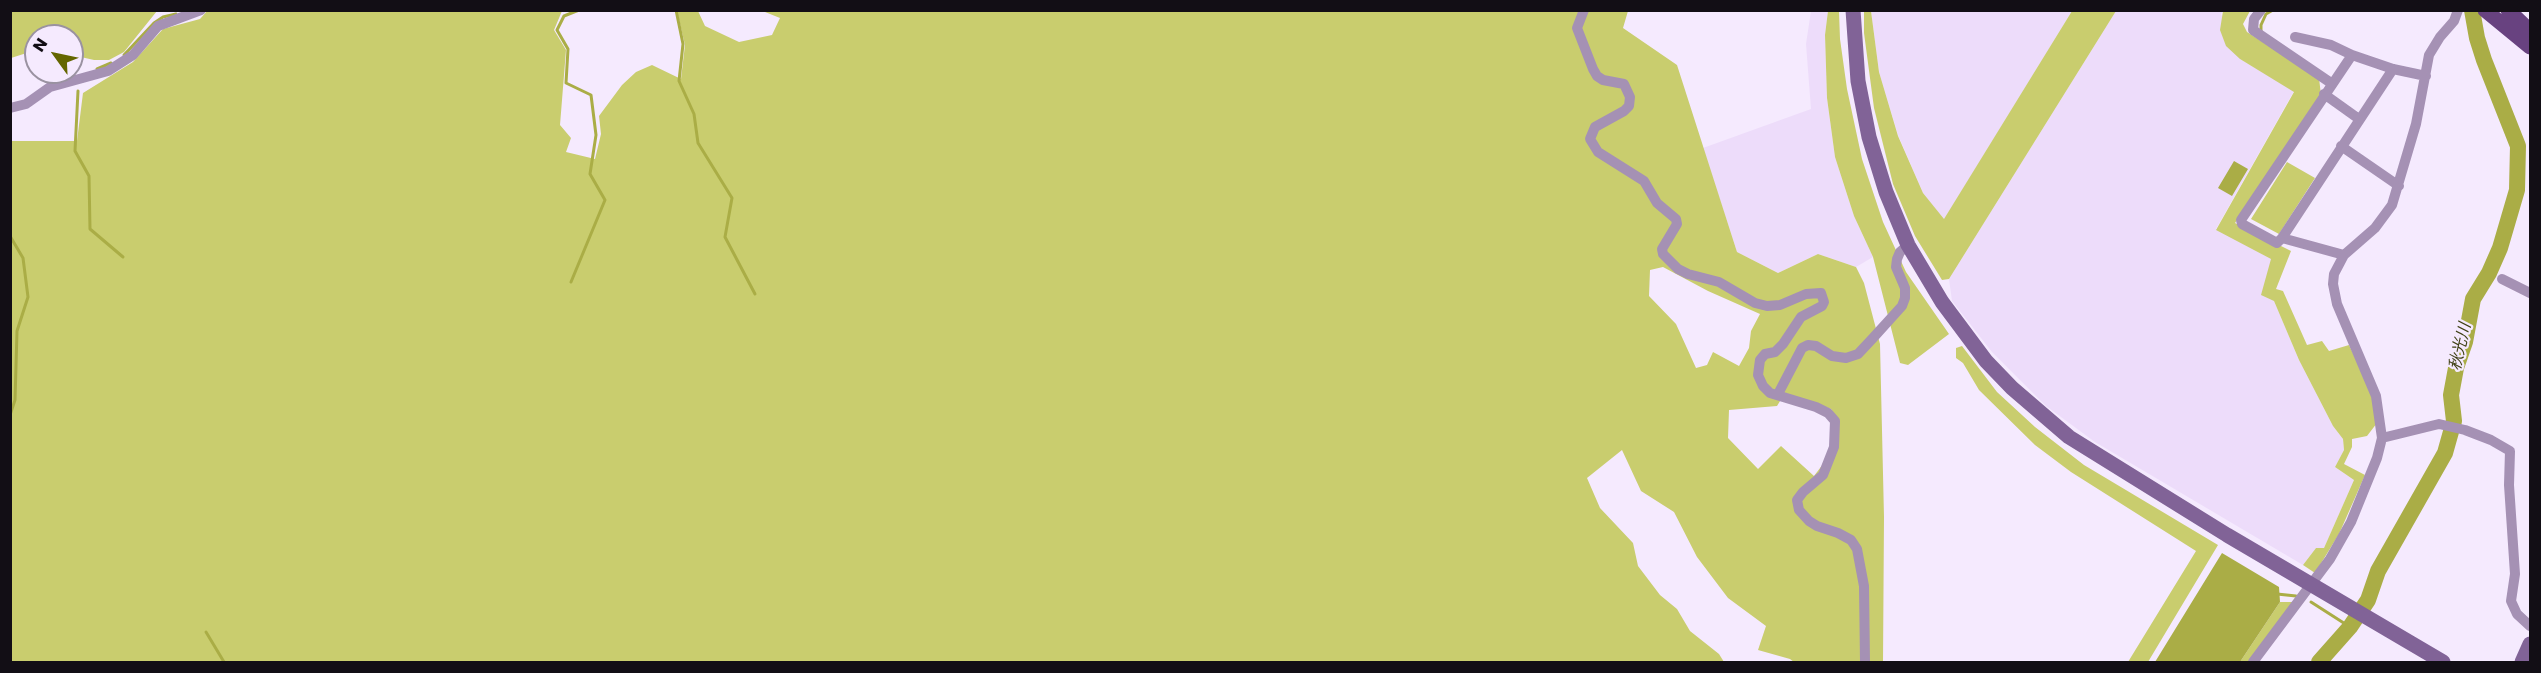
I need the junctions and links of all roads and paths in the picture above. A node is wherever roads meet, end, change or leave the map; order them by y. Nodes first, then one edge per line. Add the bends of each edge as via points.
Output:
1 (201, 10) edge
2 (1584, 10) edge
3 (1852, 10) edge
4 (2261, 10) edge
5 (2458, 10) edge
6 (2499, 14) edge
7 (2530, 26) edge
8 (2530, 31) edge
9 (2295, 37) dead end
10 (2530, 47) edge
11 (2352, 55) junction
12 (2530, 58) edge
13 (2393, 69) junction
14 (2426, 76) junction
15 (2331, 83) junction
16 (2324, 94) junction
17 (10, 108) edge
18 (2359, 119) junction
19 (2341, 146) junction
20 (2399, 186) junction
21 (2282, 238) junction
22 (1908, 245) junction
23 (2344, 255) junction
24 (2502, 279) dead end
25 (2530, 293) edge
26 (1778, 394) junction
27 (2382, 438) junction
28 (2312, 586) junction
29 (2530, 626) edge
30 (2530, 644) edge
31 (1865, 663) edge
32 (2253, 663) edge
33 (2443, 663) edge
34 (2522, 663) edge

1 - 17 street via 158,26 132,56 108,71 50,87 26,104
2 - 26 street via 1577,28 1593,69 1603,80 1624,84 1630,97 1629,106 1595,127 1590,139 1598,152 1644,181 1657,203 1676,219 1663,254 1688,274 1719,282 1767,306 1821,293 1822,306 1801,317 1783,344 1760,360 1758,375 1763,386
3 - 22 street via 1858,81 1869,137
4 - 15 street via 2254,19 2253,30
5 - 14 street via 2429,55
6 - 7 main road
6 - 8 main road
6 - 10 main road
6 - 12 main road
9 - 11 street via 2331,45
11 - 13 street
11 - 15 street
13 - 14 street
13 - 18 street
14 - 20 street
15 - 16 street
16 - 18 street
16 - 21 street via 2241,220 2277,243
18 - 19 street
19 - 20 street
19 - 21 street
20 - 23 street via 2385,216
21 - 23 street
22 - 26 street via 1896,267 1905,298 1874,338 1858,354 1846,358 1832,356 1816,346 1802,348
22 - 28 street via 1963,332 2040,413 2088,449
23 - 27 street via 2334,274 2334,293 2376,396
24 - 25 street
26 - 31 street via 1828,413 1835,421 1834,447 1823,475 1797,500 1799,510 1816,526 1838,532 1857,549 1864,586
27 - 28 street via 2351,522
27 - 29 street via 2439,424 2465,430 2510,451 2515,574 2511,601 2517,614
28 - 32 street
28 - 33 street
30 - 34 street

